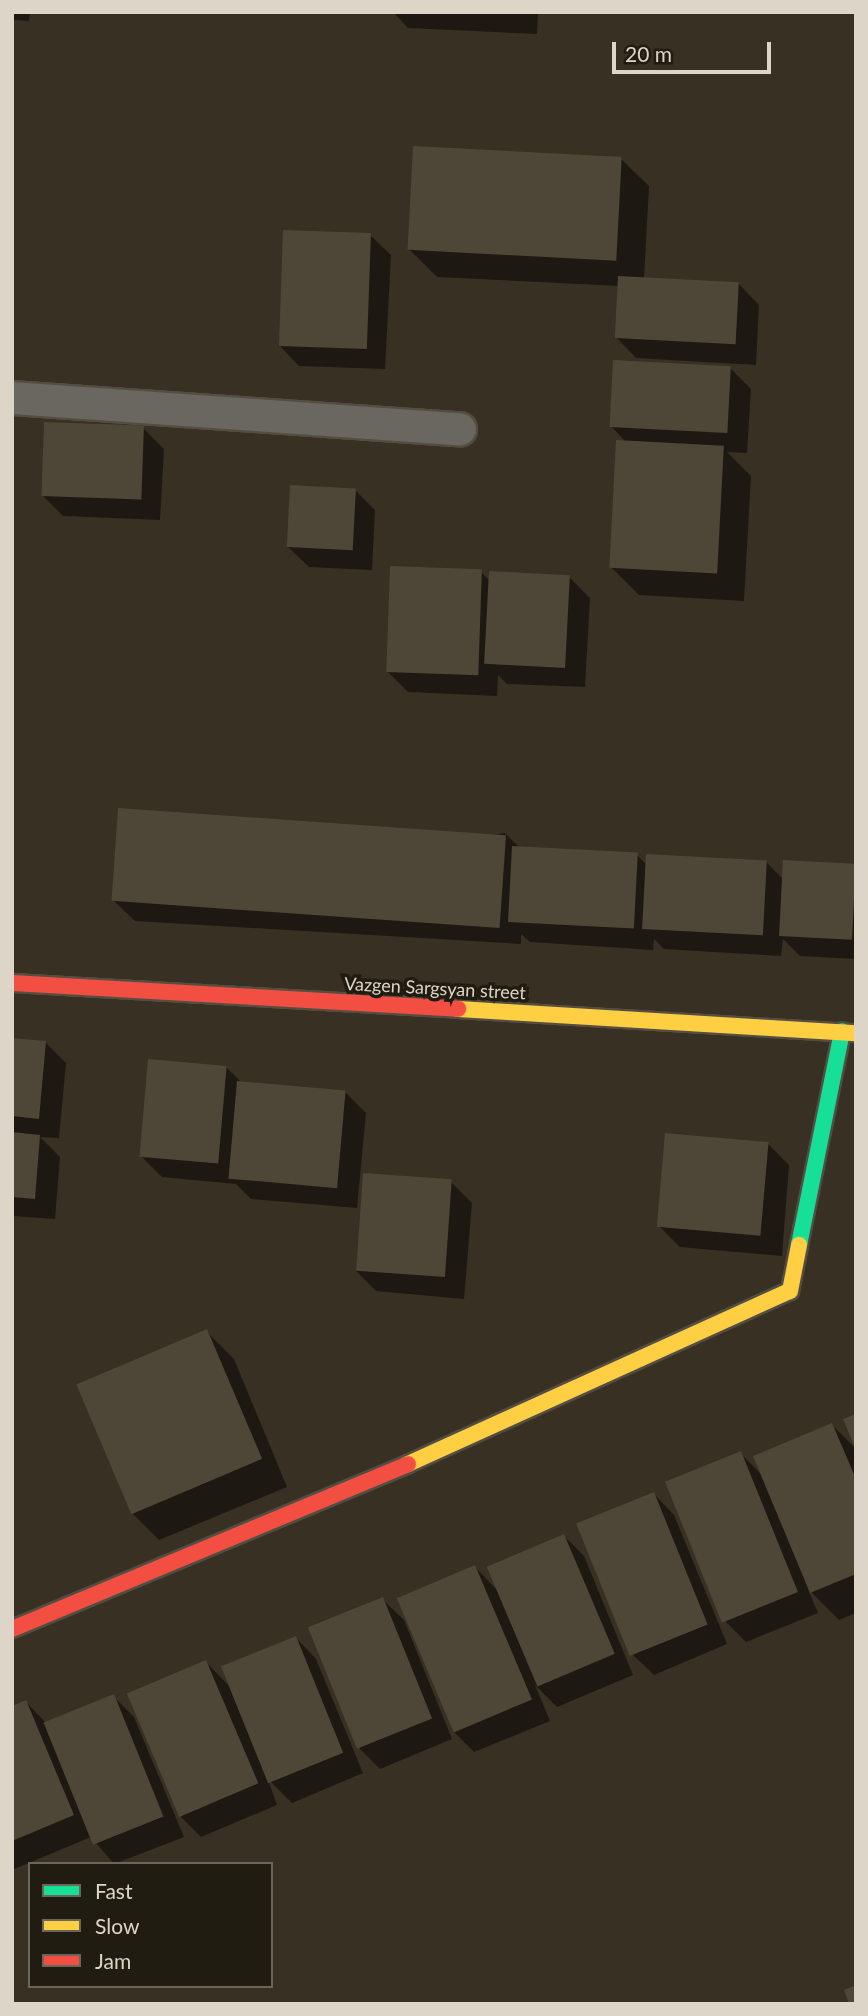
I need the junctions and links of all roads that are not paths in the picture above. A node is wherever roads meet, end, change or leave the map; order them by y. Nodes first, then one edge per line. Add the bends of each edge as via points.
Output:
1 (12, 398) edge
2 (460, 429) dead end
3 (12, 983) edge
4 (849, 1032) edge
5 (12, 1629) edge

1 - 2 lane
3 - 4 street, Vazgen Sargsyan street
4 - 5 street via 790,1291 422,1458

